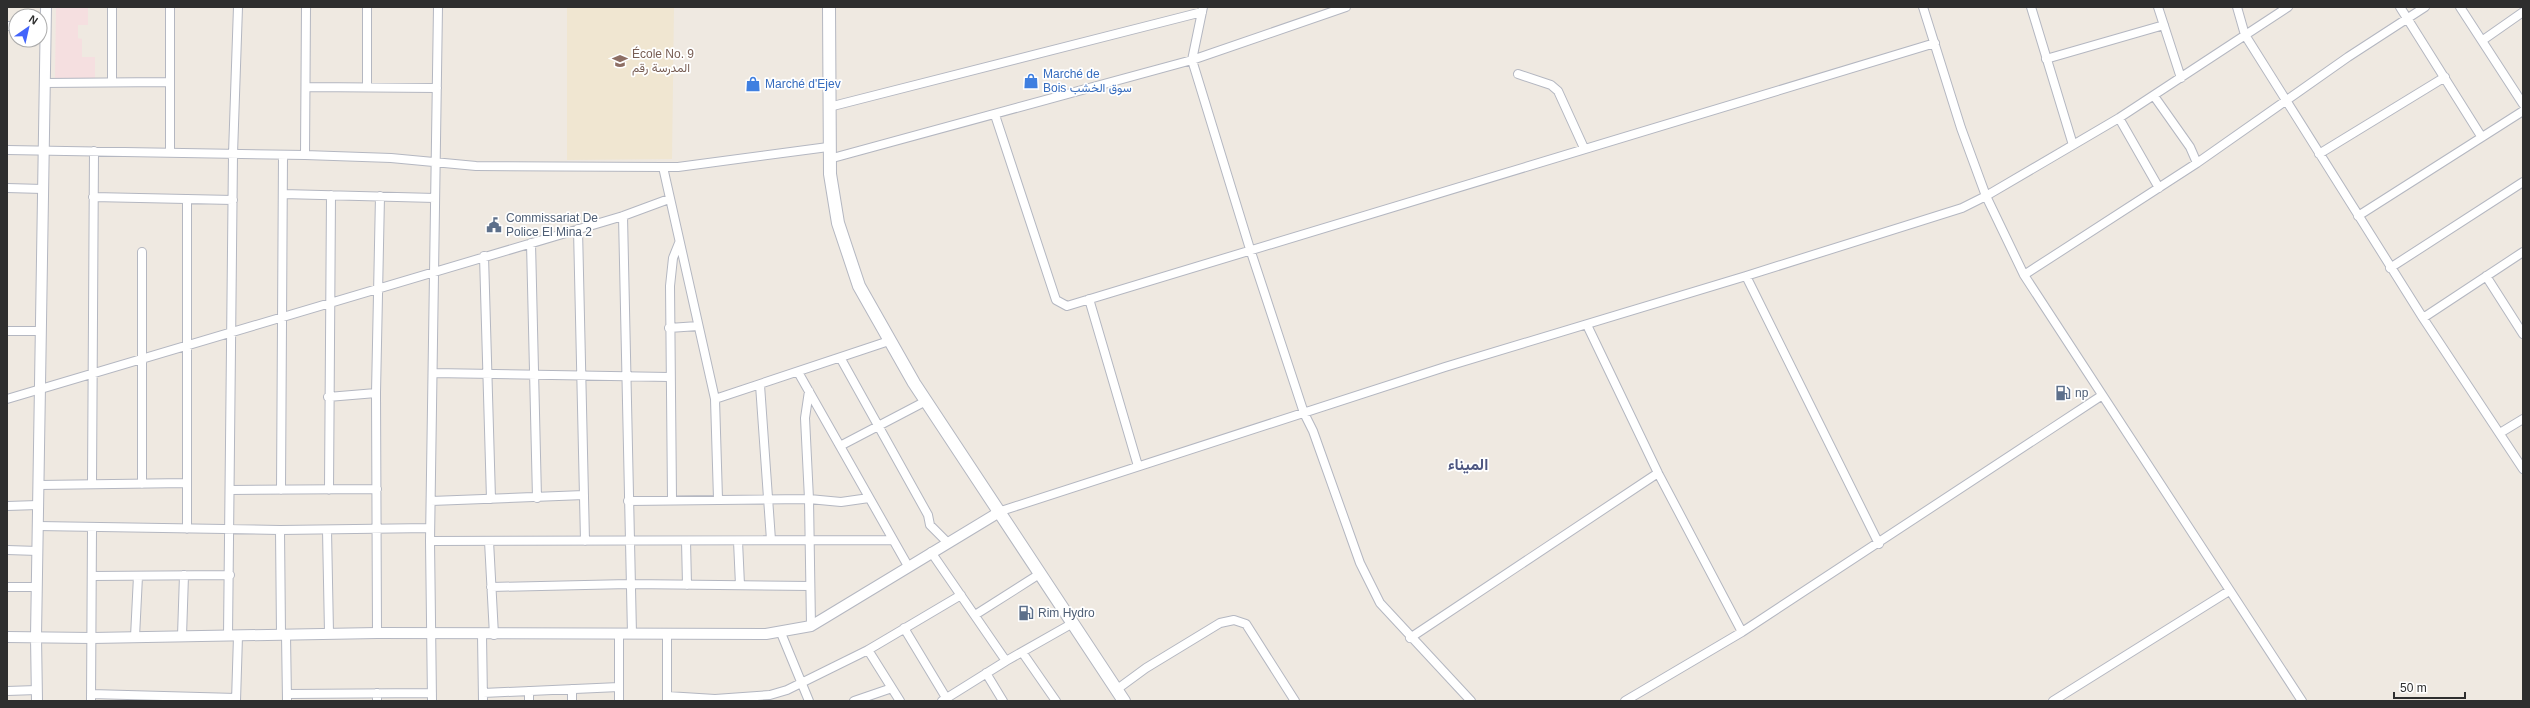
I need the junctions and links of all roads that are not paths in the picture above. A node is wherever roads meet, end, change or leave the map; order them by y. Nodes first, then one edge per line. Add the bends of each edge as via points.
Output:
1 (112, 7) edge
2 (170, 7) edge
3 (238, 7) edge
4 (306, 7) edge
5 (367, 7) edge
6 (438, 7) edge
7 (829, 7) edge
8 (1346, 7) edge
9 (1923, 7) edge
10 (2031, 7) edge
11 (2158, 7) edge
12 (2237, 7) edge
13 (2288, 7) edge
14 (2400, 7) edge
15 (2425, 7) edge
16 (2460, 7) edge
17 (1202, 10) edge
18 (2523, 12) edge
19 (2407, 19) junction
20 (2164, 25) junction
21 (2245, 35) junction
22 (2482, 40) junction
23 (1934, 43) junction
24 (43, 48) edge
25 (1192, 60) junction
26 (2046, 60) junction
27 (1518, 74) dead end
28 (2445, 77) junction
29 (2181, 78) junction
30 (44, 82) junction
31 (112, 82) junction
32 (168, 82) junction
33 (367, 86) junction
34 (306, 87) junction
35 (437, 88) junction
36 (2154, 96) junction
37 (2286, 100) junction
38 (2523, 104) edge
39 (829, 107) junction
40 (2523, 111) edge
41 (995, 115) junction
42 (2119, 118) junction
43 (2481, 136) junction
44 (2073, 145) junction
45 (828, 147) junction
46 (1584, 148) junction
47 (7, 150) edge
48 (44, 150) junction
49 (94, 151) junction
50 (170, 153) junction
51 (233, 154) junction
52 (2319, 154) junction
53 (283, 155) junction
54 (305, 155) junction
55 (828, 159) junction
56 (2197, 163) junction
57 (437, 164) junction
58 (663, 167) junction
59 (2523, 182) edge
60 (7, 188) edge
61 (43, 188) junction
62 (2159, 188) junction
63 (283, 194) junction
64 (331, 195) junction
65 (380, 196) junction
66 (1986, 196) junction
67 (93, 197) junction
68 (435, 198) junction
69 (187, 199) junction
70 (670, 199) junction
71 (233, 200) junction
72 (623, 216) junction
73 (2358, 216) junction
74 (578, 229) junction
75 (679, 242) junction
76 (531, 243) junction
77 (1250, 249) junction
78 (142, 252) dead end
79 (2523, 252) edge
80 (484, 256) junction
81 (2390, 268) junction
82 (434, 271) junction
83 (2024, 274) junction
84 (1746, 276) junction
85 (2486, 276) junction
86 (379, 288) junction
87 (1089, 299) junction
88 (330, 302) junction
89 (282, 318) junction
90 (2423, 318) junction
91 (1587, 325) junction
92 (698, 326) junction
93 (669, 328) junction
94 (7, 331) edge
95 (41, 331) junction
96 (232, 333) junction
97 (2523, 334) edge
98 (889, 341) junction
99 (187, 346) junction
100 (841, 359) junction
101 (142, 360) junction
102 (798, 372) junction
103 (433, 373) junction
104 (488, 374) junction
105 (92, 375) junction
106 (534, 375) junction
107 (581, 375) junction
108 (625, 376) junction
109 (669, 377) junction
110 (760, 385) junction
111 (41, 390) junction
112 (809, 391) junction
113 (376, 393) junction
114 (2101, 396) junction
115 (328, 397) junction
116 (7, 399) edge
117 (715, 399) junction
118 (926, 402) junction
119 (1304, 413) junction
120 (2523, 419) edge
121 (881, 427) junction
122 (2500, 433) junction
123 (840, 446) junction
124 (1138, 466) junction
125 (2523, 469) edge
126 (1658, 473) junction
127 (187, 483) junction
128 (92, 484) junction
129 (142, 484) junction
130 (39, 485) junction
131 (377, 489) junction
132 (230, 490) junction
133 (281, 490) junction
134 (328, 490) junction
135 (584, 495) junction
136 (537, 498) junction
137 (869, 498) junction
138 (491, 499) junction
139 (672, 499) junction
140 (718, 499) junction
141 (767, 499) junction
142 (810, 499) junction
143 (431, 501) junction
144 (628, 501) junction
145 (38, 505) junction
146 (7, 506) edge
147 (1001, 511) junction
148 (38, 526) junction
149 (92, 528) junction
150 (430, 528) junction
151 (187, 529) junction
152 (230, 529) junction
153 (280, 530) junction
154 (327, 530) junction
155 (377, 530) junction
156 (771, 540) junction
157 (893, 540) junction
158 (430, 541) junction
159 (489, 541) junction
160 (585, 541) junction
161 (628, 541) junction
162 (686, 541) junction
163 (738, 541) junction
164 (808, 542) junction
165 (948, 542) junction
166 (1879, 544) junction
167 (7, 550) edge
168 (38, 551) junction
169 (931, 552) junction
170 (908, 566) junction
171 (1041, 573) junction
172 (184, 575) junction
173 (230, 575) junction
174 (92, 576) junction
175 (138, 576) junction
176 (629, 584) junction
177 (687, 585) junction
178 (740, 585) junction
179 (810, 586) junction
180 (37, 587) junction
181 (491, 587) junction
182 (7, 588) edge
183 (2229, 591) junction
184 (961, 595) junction
185 (975, 615) junction
186 (1073, 623) junction
187 (811, 626) junction
188 (904, 628) junction
189 (1742, 632) junction
190 (377, 633) junction
191 (781, 633) junction
192 (329, 634) junction
193 (619, 634) junction
194 (632, 634) junction
195 (283, 635) junction
196 (432, 635) junction
197 (482, 635) junction
198 (494, 635) junction
199 (667, 635) junction
200 (135, 636) junction
201 (182, 636) junction
202 (233, 636) junction
203 (7, 637) edge
204 (36, 637) junction
205 (92, 638) junction
206 (1410, 638) junction
207 (868, 650) junction
208 (1022, 652) junction
209 (1006, 660) junction
210 (986, 673) junction
211 (803, 683) junction
212 (619, 687) junction
213 (892, 688) junction
214 (572, 689) junction
215 (37, 690) junction
216 (1116, 690) junction
217 (7, 691) edge
218 (529, 691) junction
219 (91, 697) edge
220 (287, 697) edge
221 (334, 697) edge
222 (377, 697) edge
223 (432, 697) edge
224 (483, 697) edge
225 (139, 698) edge
226 (185, 699) edge
227 (667, 699) edge
228 (236, 700) edge
229 (715, 700) edge
230 (946, 700) edge
231 (37, 701) edge
232 (529, 701) edge
233 (572, 701) edge
234 (619, 701) edge
235 (809, 701) edge
236 (854, 701) edge
237 (900, 701) edge
238 (1003, 701) edge
239 (1056, 701) edge
240 (1124, 701) edge
241 (1295, 701) edge
242 (1471, 701) edge
243 (1625, 701) edge
244 (2053, 701) edge
245 (2302, 701) edge

1 - 31 street
2 - 32 street
3 - 51 street
4 - 34 street
5 - 33 street
6 - 35 street
7 - 39 main road
8 - 25 street
9 - 23 street
10 - 26 street
11 - 20 street
12 - 21 street
13 - 21 street
14 - 19 street
15 - 19 street
16 - 22 street
17 - 25 street
17 - 39 street
18 - 22 street
19 - 28 street
19 - 37 street
20 - 26 street
20 - 29 street
21 - 29 street
21 - 37 street
22 - 38 street
23 - 46 street
23 - 66 street
24 - 30 street
25 - 41 street
25 - 77 street
26 - 44 street
27 - 46 street via 1551,85 1558,91
28 - 43 street
28 - 52 street
29 - 36 street
30 - 31 street
30 - 48 street
31 - 32 street
32 - 50 street
33 - 34 street
33 - 35 street
34 - 54 street
35 - 57 street
36 - 42 street
36 - 56 street via 2190,147
37 - 52 street
37 - 56 street
39 - 45 main road
40 - 43 street
41 - 55 street
41 - 87 street via 1056,300 1067,306
42 - 44 street
42 - 62 street
43 - 73 street
44 - 66 street
45 - 55 main road
45 - 58 street
46 - 77 street
47 - 48 street
48 - 49 street
48 - 61 street
49 - 50 street
49 - 67 street
50 - 51 street
51 - 53 street
51 - 71 street
52 - 73 street
53 - 54 street
53 - 63 street
54 - 57 street via 390,158
55 - 98 main road via 838,223 845,248 859,286
56 - 62 street
57 - 58 street
57 - 68 street
58 - 70 street
59 - 81 street
60 - 61 street
61 - 95 street
62 - 83 street
63 - 64 street
63 - 89 street
64 - 65 street
64 - 88 street
65 - 68 street
65 - 86 street
66 - 83 street
66 - 84 street via 1929,218
67 - 69 street
67 - 105 street
68 - 82 street
69 - 71 street
69 - 99 street
70 - 72 street
70 - 75 street
71 - 96 street
72 - 74 street
72 - 108 street
73 - 81 street
74 - 76 street
74 - 107 street
75 - 92 street
75 - 93 street via 672,267
76 - 80 street
76 - 106 street
77 - 87 street
77 - 119 street
78 - 101 street
79 - 85 street
80 - 82 street
80 - 104 street
81 - 90 street
82 - 86 street
82 - 103 street
83 - 114 street
84 - 91 street
84 - 166 street
85 - 90 street
85 - 97 street
86 - 88 street
86 - 113 street
87 - 124 street
88 - 89 street
88 - 115 street
89 - 96 street
89 - 133 street
90 - 122 street
91 - 119 street via 1445,367
91 - 126 street
92 - 93 street
92 - 117 street
93 - 109 street
94 - 95 street
95 - 111 street
96 - 99 street
96 - 132 street
98 - 100 street
98 - 118 main road
99 - 101 street
99 - 127 street
100 - 102 street
100 - 121 street
101 - 105 street
101 - 129 street
102 - 110 street
102 - 112 street
103 - 104 street
103 - 143 street
104 - 106 street
104 - 138 street
105 - 111 street
105 - 128 street
106 - 107 street
106 - 136 street
107 - 108 street
107 - 135 street
108 - 109 street
108 - 144 street
109 - 139 street
110 - 117 street
110 - 141 street
111 - 116 street
111 - 130 street
112 - 123 street
112 - 142 street via 805,418
113 - 115 street
113 - 131 street
114 - 166 street
114 - 183 street
115 - 134 street
117 - 140 street
118 - 121 street
118 - 147 main road
119 - 124 street
119 - 206 street via 1313,431 1360,563 1380,603
120 - 122 street
121 - 123 street
121 - 165 street via 928,515 930,525
122 - 125 street
123 - 137 street
124 - 147 street
126 - 189 street
126 - 206 street
127 - 129 street
127 - 151 street
128 - 129 street
128 - 130 street
130 - 145 street
131 - 134 street
131 - 155 street
132 - 133 street
132 - 152 street
133 - 134 street
135 - 136 street
135 - 160 street
136 - 138 street
137 - 142 street via 841,502
137 - 157 street
138 - 143 street
139 - 140 street
139 - 144 street
140 - 141 street
141 - 142 street
141 - 156 street
142 - 164 street
143 - 150 street
144 - 161 street
145 - 146 street
145 - 148 street
147 - 165 street
147 - 171 main road
148 - 149 street
148 - 168 street
149 - 151 street
149 - 174 street
150 - 155 street
150 - 158 street
151 - 152 street
152 - 153 street
152 - 173 street
153 - 154 street
153 - 195 street
154 - 155 street
154 - 192 street
155 - 190 street
156 - 163 street
156 - 164 street
157 - 164 street
157 - 170 street
158 - 159 street
158 - 196 street
159 - 160 street
159 - 181 street
160 - 161 street
161 - 162 street
161 - 176 street
162 - 163 street
162 - 177 street
163 - 178 street
164 - 179 street
165 - 169 street
166 - 189 street
167 - 168 street
168 - 180 street
169 - 170 street
169 - 184 street
170 - 187 street
171 - 185 street
171 - 186 main road
172 - 173 street
172 - 175 street
172 - 201 street
173 - 202 street
174 - 175 street
174 - 205 street
175 - 200 street
176 - 177 street
176 - 181 street
176 - 194 street
177 - 178 street
178 - 179 street
179 - 187 street
180 - 182 street
180 - 204 street
181 - 198 street
183 - 244 street
183 - 245 street
184 - 185 street
184 - 188 street
185 - 209 street
186 - 208 street
186 - 216 main road
187 - 191 street
188 - 207 street
188 - 230 street
189 - 243 street
190 - 192 street
190 - 196 street
191 - 199 street
191 - 211 street
192 - 195 street
193 - 194 street
193 - 198 street
193 - 212 street
194 - 199 street
195 - 202 street
195 - 220 street
196 - 197 street
196 - 223 street
197 - 198 street
197 - 224 street
199 - 227 street
200 - 201 street
200 - 205 street
201 - 202 street
202 - 228 street
203 - 204 street
204 - 205 street
204 - 215 street
205 - 219 street
206 - 242 street
207 - 211 street
207 - 213 street
208 - 209 street
208 - 239 street
209 - 210 street
210 - 230 street
210 - 238 street
211 - 229 street via 770,695
211 - 235 street
212 - 214 street
212 - 234 street
213 - 236 street
213 - 237 street
214 - 218 street
214 - 233 street
215 - 217 street
215 - 231 street
216 - 240 main road
216 - 241 street via 1146,668 1220,624 1234,620 1246,624
218 - 224 street
218 - 232 street
219 - 225 street
220 - 221 street
221 - 222 street
222 - 223 street
225 - 226 street
226 - 228 street
227 - 229 street

